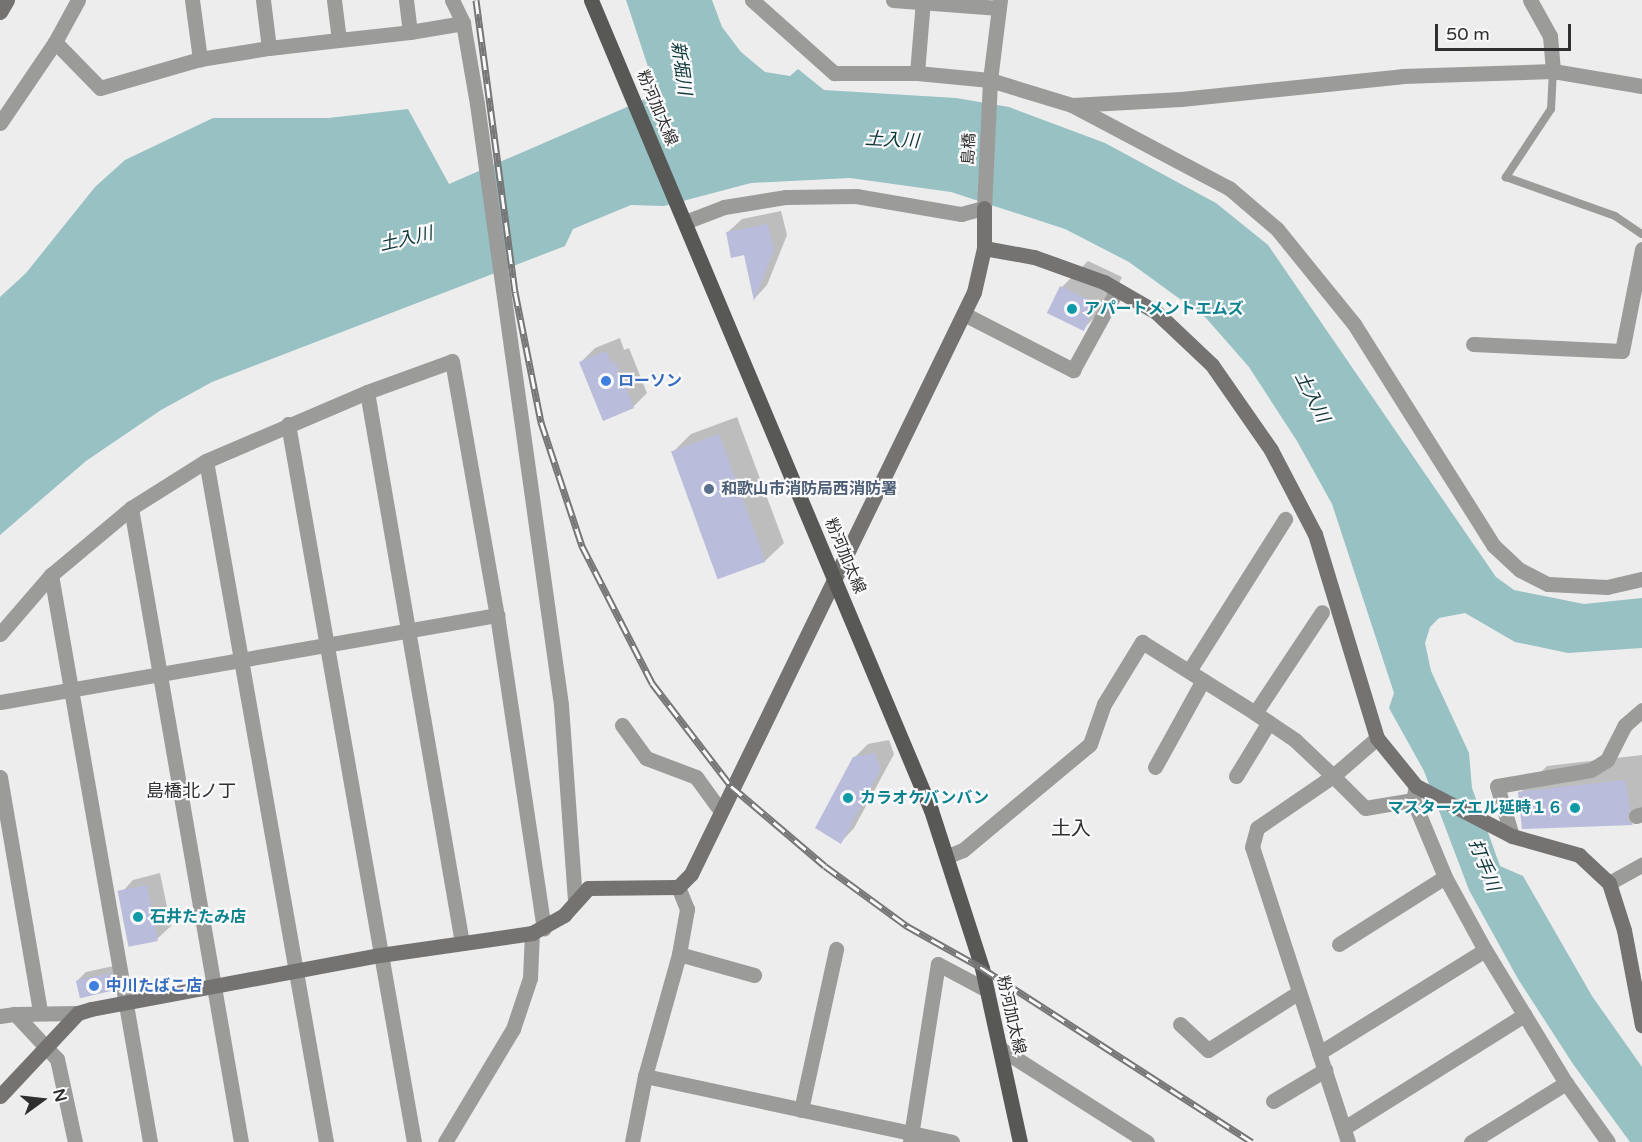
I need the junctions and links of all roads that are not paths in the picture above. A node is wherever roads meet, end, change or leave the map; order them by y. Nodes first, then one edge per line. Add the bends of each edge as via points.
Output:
1 (7, 0) edge
2 (78, 0) edge
3 (192, 0) edge
4 (263, 0) edge
5 (334, 0) edge
6 (406, 0) edge
7 (452, 0) edge
8 (752, 0) edge
9 (892, 0) edge
10 (1530, 0) edge
11 (592, 1) edge
12 (923, 1) edge
13 (999, 4) edge
14 (0, 12) edge
15 (463, 24) junction
16 (410, 32) junction
17 (339, 40) junction
18 (55, 42) junction
19 (269, 48) junction
20 (200, 59) junction
21 (1553, 71) junction
22 (917, 73) junction
23 (990, 86) junction
24 (1642, 86) edge
25 (1072, 105) junction
26 (0, 123) edge
27 (984, 208) junction
28 (685, 222) junction
29 (1642, 234) edge
30 (984, 248) junction
31 (1642, 249) edge
32 (1117, 290) junction
33 (963, 314) junction
34 (1473, 344) dead end
35 (367, 392) junction
36 (288, 424) junction
37 (206, 461) junction
38 (131, 508) junction
39 (1285, 519) dead end
40 (51, 575) junction
41 (835, 578) junction
42 (1642, 579) edge
43 (1322, 612) dead end
44 (497, 615) junction
45 (408, 630) junction
46 (0, 634) edge
47 (324, 645) junction
48 (242, 661) junction
49 (1189, 671) junction
50 (161, 675) junction
51 (1203, 680) junction
52 (71, 690) junction
53 (0, 702) edge
54 (1642, 710) edge
55 (1255, 713) junction
56 (1269, 722) junction
57 (622, 725) dead end
58 (1377, 738) junction
59 (1155, 767) dead end
60 (1236, 776) dead end
61 (1333, 776) junction
62 (0, 777) edge
63 (1419, 793) junction
64 (720, 810) junction
65 (1512, 836) junction
66 (948, 856) junction
67 (1642, 866) edge
68 (1445, 877) junction
69 (1609, 883) junction
70 (678, 887) junction
71 (575, 899) junction
72 (538, 930) junction
73 (462, 943) junction
74 (1339, 944) dead end
75 (836, 949) dead end
76 (1485, 950) junction
77 (679, 954) junction
78 (380, 955) junction
79 (295, 971) junction
80 (754, 975) dead end
81 (214, 985) junction
82 (987, 990) junction
83 (1299, 992) junction
84 (126, 1002) junction
85 (40, 1011) junction
86 (78, 1013) junction
87 (8, 1015) edge
88 (1524, 1015) junction
89 (1180, 1024) dead end
90 (1642, 1025) edge
91 (46, 1047) junction
92 (1001, 1049) junction
93 (1319, 1053) junction
94 (1325, 1070) junction
95 (645, 1076) junction
96 (1566, 1083) junction
97 (0, 1096) edge
98 (1273, 1101) dead end
99 (801, 1110) junction
100 (1346, 1135) edge
101 (911, 1138) edge
102 (75, 1142) edge
103 (150, 1142) edge
104 (241, 1142) edge
105 (326, 1142) edge
106 (414, 1142) edge
107 (445, 1142) edge
108 (632, 1142) edge
109 (952, 1142) edge
110 (1020, 1142) edge
111 (1147, 1142) edge
112 (1470, 1142) edge
113 (1608, 1142) edge

1 - 14 street
2 - 18 street
3 - 20 street
4 - 19 street
5 - 17 street
6 - 16 street
7 - 15 street
8 - 22 street via 834,73
9 - 12 street
10 - 21 street via 1550,36
11 - 28 main road, 粉河加太線
12 - 13 street
12 - 22 street
13 - 23 street, 島橋
15 - 16 street
15 - 71 street via 561,705
16 - 17 street
17 - 19 street
18 - 20 street via 100,88
18 - 26 street
19 - 20 street
21 - 24 street
21 - 25 street via 1402,76 1181,99
21 - 29 lane via 1551,109 1506,177 1615,216
22 - 23 street
23 - 25 street
23 - 27 street, 島橋
25 - 42 street via 1228,188 1277,229 1354,324 1494,546 1520,570 1548,584 1607,587
27 - 28 street via 961,214 856,196 786,196 724,207
27 - 30 street
28 - 41 main road, 粉河加太線
30 - 32 street via 1034,257
30 - 33 street via 974,292
31 - 34 street via 1622,351
32 - 33 street via 1073,370
32 - 58 street via 1156,312 1212,365 1271,450 1315,534
33 - 41 street
35 - 36 street
35 - 44 street via 452,361
35 - 45 street
36 - 37 street
36 - 47 street
37 - 38 street
37 - 48 street
38 - 40 street
38 - 50 street
39 - 49 street
40 - 46 street
40 - 52 street
41 - 64 street
41 - 66 main road, 粉河加太線
43 - 55 street
44 - 45 street
44 - 72 street
45 - 47 street
45 - 73 street
47 - 48 street
47 - 78 street
48 - 50 street
48 - 79 street
49 - 51 street
49 - 66 street via 1142,642 1104,704 1090,744 963,850
50 - 52 street
50 - 81 street
51 - 55 street
51 - 59 street
52 - 53 street
52 - 84 street
54 - 65 street via 1625,725 1607,760 1591,770 1497,786
55 - 56 street
56 - 60 street
56 - 61 street
57 - 64 street via 646,758 696,777
58 - 61 street
58 - 63 street
61 - 63 street via 1365,808
61 - 83 street via 1257,828 1252,847
62 - 85 street
63 - 65 street
63 - 68 street
64 - 70 street via 691,874
65 - 69 street via 1579,855
66 - 82 main road, 粉河加太線
67 - 69 street
68 - 74 street
68 - 76 street
69 - 90 street via 1624,930
70 - 71 street via 606,885 588,888
70 - 77 street via 687,909
71 - 72 street via 564,915
72 - 73 street
72 - 107 street via 530,978 513,1029
73 - 78 street
75 - 99 street
76 - 88 street
76 - 93 street
77 - 80 street
77 - 95 street
78 - 79 street
78 - 106 street
79 - 81 street
79 - 105 street
81 - 84 street
81 - 104 street
82 - 92 main road, 粉河加太線
82 - 101 street via 938,964
83 - 89 street via 1208,1050
83 - 93 street
84 - 86 street
84 - 103 street
85 - 86 street
85 - 87 street
86 - 91 street
87 - 91 street
88 - 96 street
88 - 100 street
91 - 97 street
91 - 102 street via 63,1073
92 - 110 main road, 粉河加太線
92 - 111 street
93 - 94 street
94 - 98 street
94 - 100 street
95 - 99 street
95 - 108 street
96 - 112 street
96 - 113 street
99 - 101 street
101 - 109 street

